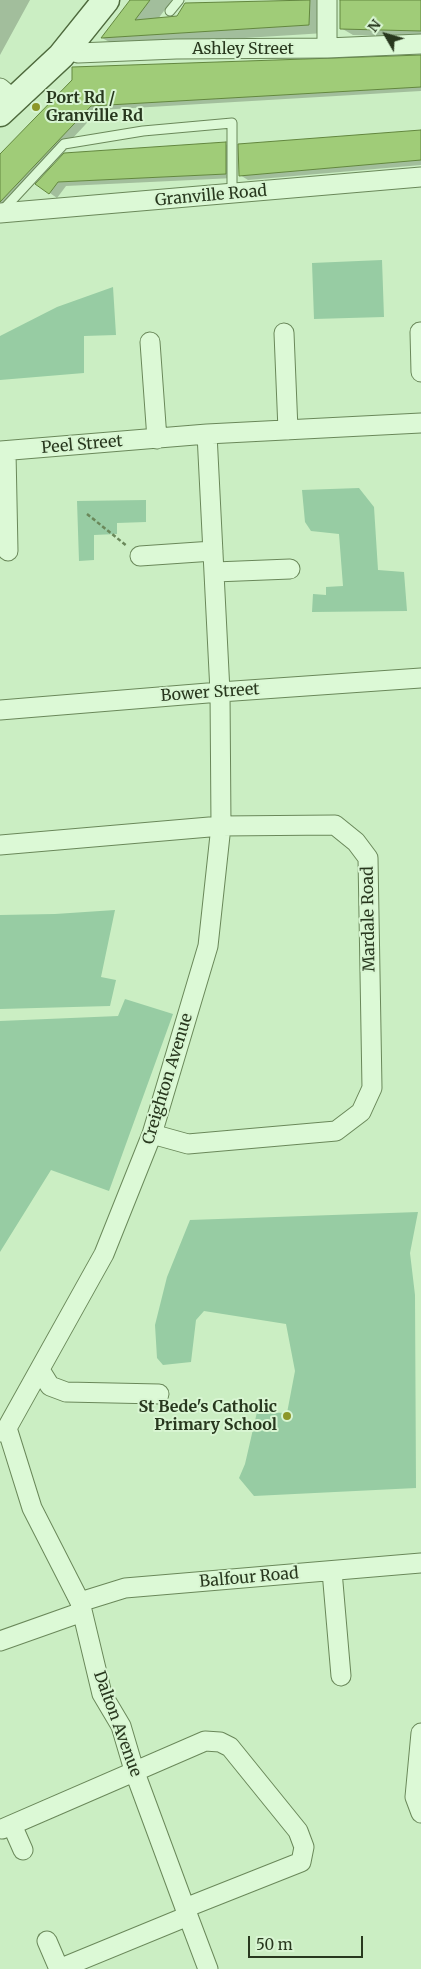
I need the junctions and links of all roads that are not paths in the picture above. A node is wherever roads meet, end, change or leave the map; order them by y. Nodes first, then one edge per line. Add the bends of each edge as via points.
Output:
1 (106, 0) edge
2 (179, 0) edge
3 (327, 0) edge
4 (170, 11) dead end
5 (421, 44) edge
6 (327, 48) junction
7 (66, 49) junction
8 (5, 100) edge
9 (421, 177) edge
10 (232, 194) junction
11 (0, 213) edge
12 (420, 332) dead end
13 (284, 333) dead end
14 (150, 342) dead end
15 (421, 372) edge
16 (421, 423) edge
17 (288, 430) junction
18 (208, 434) junction
19 (157, 439) junction
20 (3, 451) edge
21 (8, 551) dead end
22 (214, 551) junction
23 (140, 556) road end
24 (290, 569) dead end
25 (215, 572) junction
26 (421, 678) edge
27 (220, 692) junction
28 (0, 710) edge
29 (221, 826) junction
30 (0, 845) edge
31 (152, 1134) junction
32 (40, 1370) junction
33 (160, 1394) dead end
34 (3, 1430) edge
35 (421, 1563) edge
36 (332, 1571) junction
37 (81, 1607) junction
38 (0, 1641) edge
39 (341, 1676) dead end
40 (421, 1733) edge
41 (134, 1770) junction
42 (421, 1813) edge
43 (23, 1850) dead end
44 (187, 1912) junction
45 (47, 1940) dead end
46 (59, 1969) edge
47 (208, 1969) edge

1 - 7 main road
2 - 4 lane
3 - 6 street
5 - 6 street, Ashley Street
6 - 7 street, Ashley Street via 78,53
7 - 8 main road
9 - 10 street, Granville Road
10 - 11 street, Granville Road
10 - 11 lane via 232,123 143,131 64,144
12 - 15 street
13 - 17 street
14 - 19 street
16 - 17 street, Peel Street
17 - 18 street, Peel Street
18 - 19 street, Peel Street
18 - 22 street, Creighton Avenue
19 - 20 street, Peel Street
20 - 21 street, Peel Street
22 - 23 street
22 - 25 street, Creighton Avenue
24 - 25 street
25 - 27 street, Creighton Avenue
26 - 27 street, Bower Street
27 - 28 street, Bower Street
27 - 29 street, Creighton Avenue
29 - 30 street, Mardale Road
29 - 31 street, Creighton Avenue via 208,946
29 - 31 street, Mardale Road via 335,825 356,842 368,858 372,1088 361,1112 336,1131 188,1144
31 - 32 street, Creighton Avenue via 104,1254
32 - 33 street via 50,1386 66,1392
32 - 34 street, Creighton Avenue
34 - 37 street, Dalton Avenue via 32,1508
35 - 36 street, Balfour Road
36 - 37 street, Balfour Road via 125,1588
36 - 39 street
37 - 38 street, Balfour Road
37 - 41 street, Dalton Avenue via 102,1694 121,1726
40 - 42 street via 415,1797
41 - 43 street via 7,1827
41 - 44 street, Dalton Avenue
41 - 44 street via 205,1741 220,1742 230,1747 298,1831 304,1847 301,1862
44 - 46 street
44 - 47 street, Dalton Avenue
45 - 46 street

